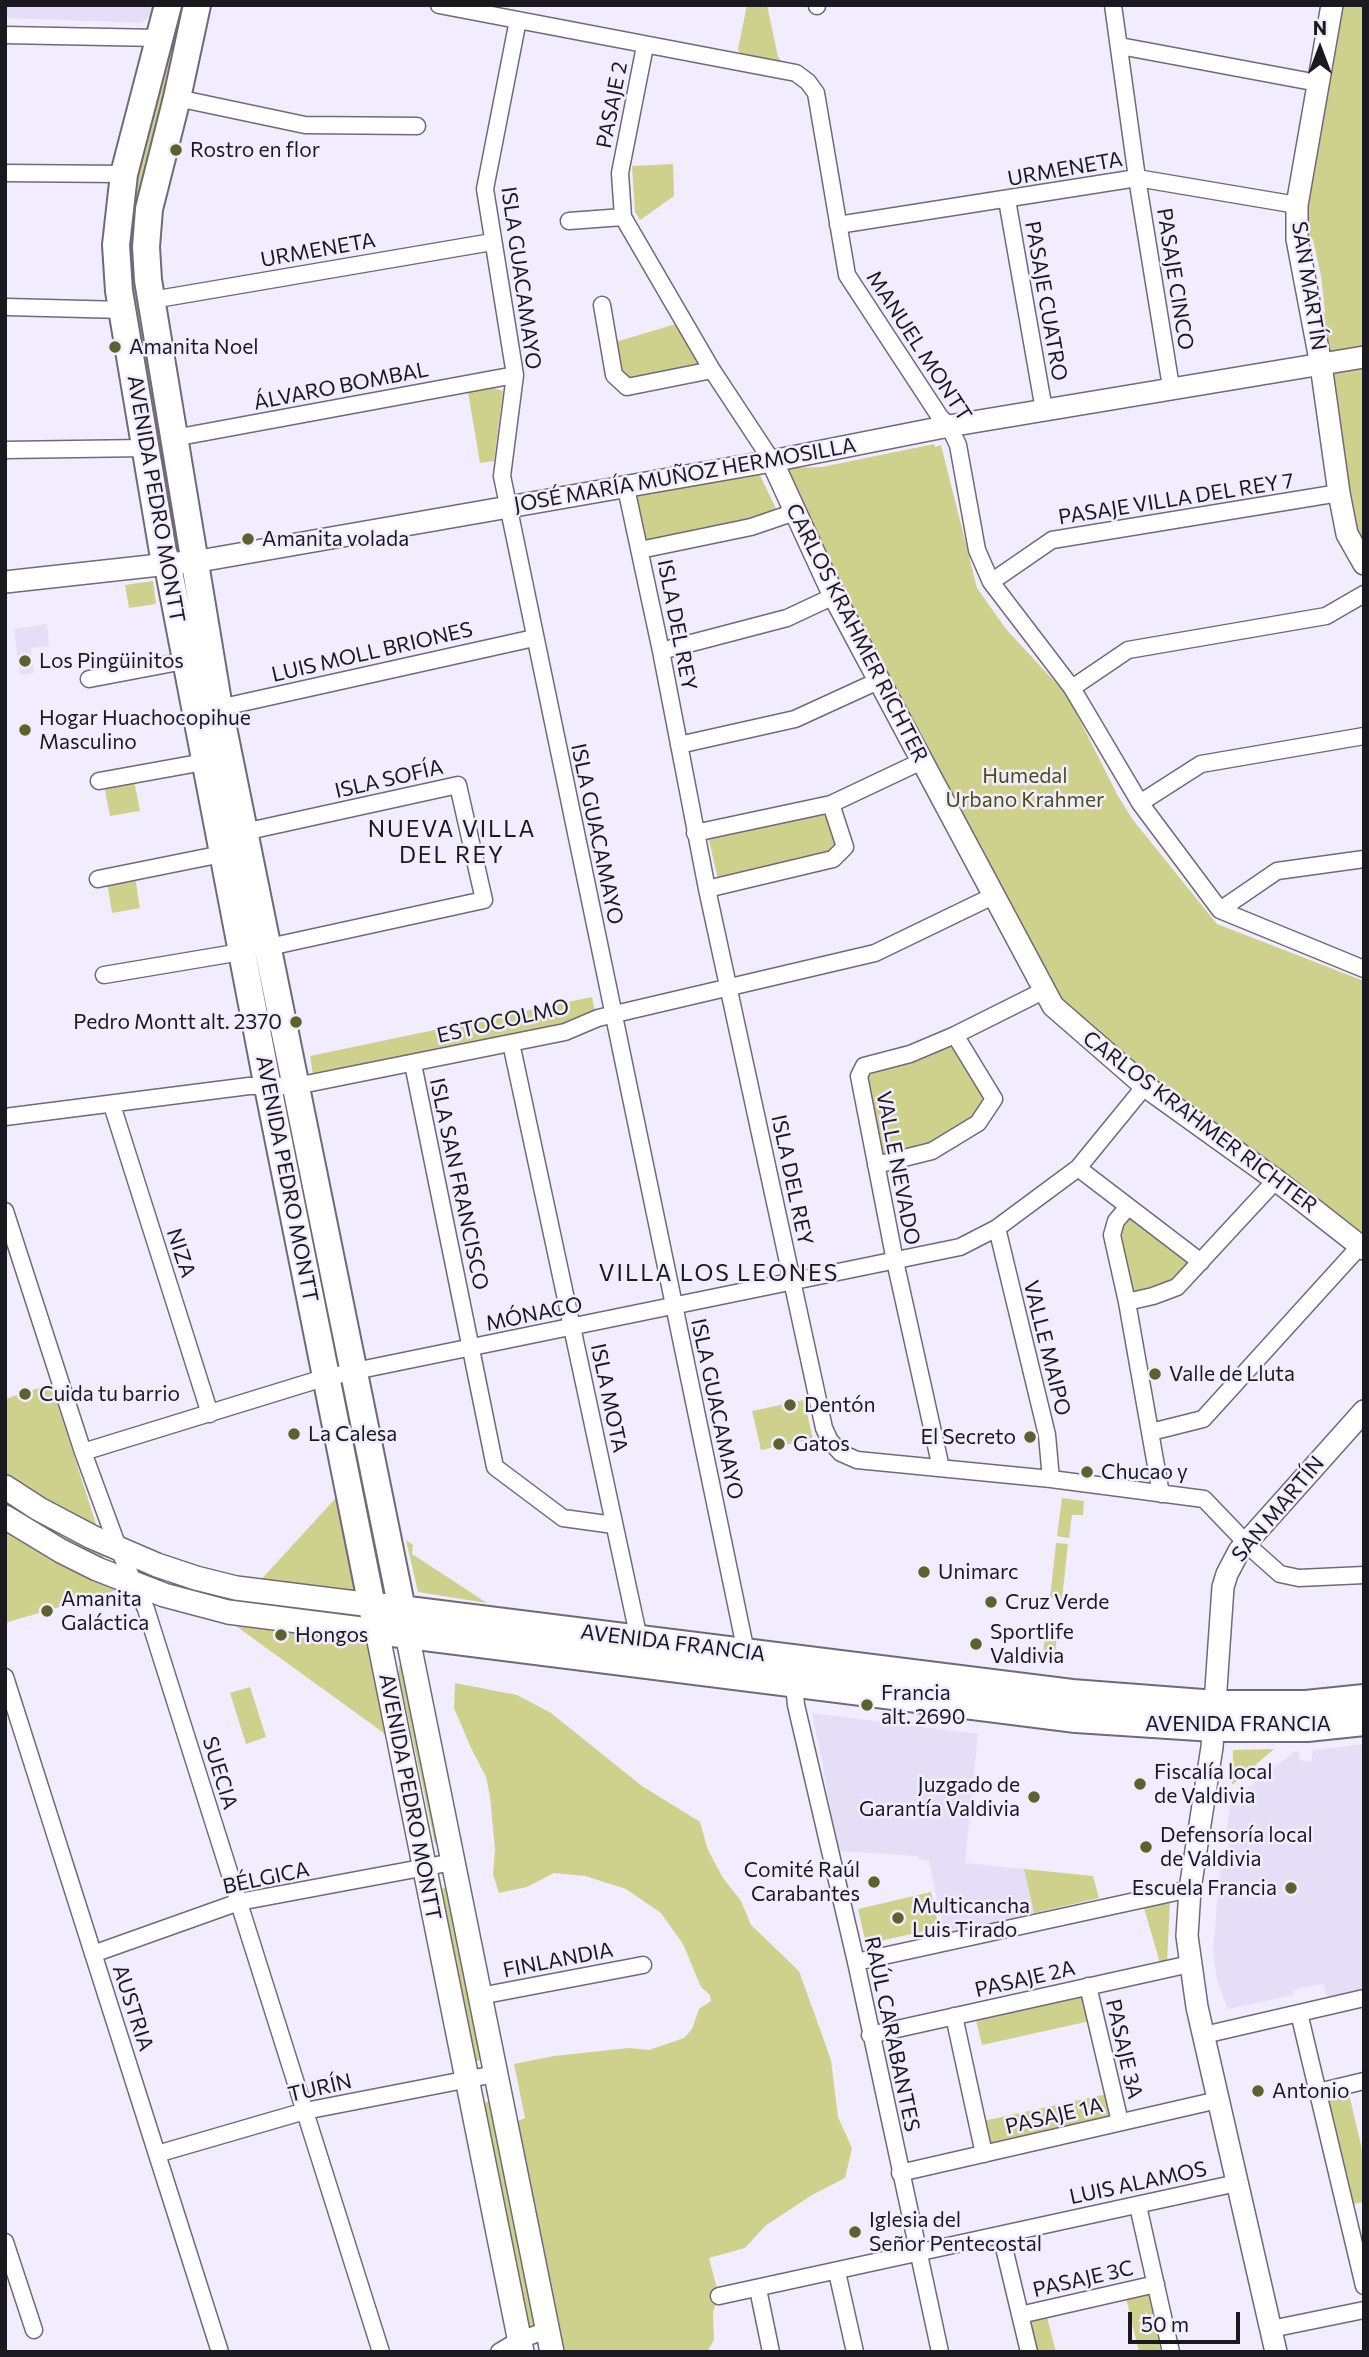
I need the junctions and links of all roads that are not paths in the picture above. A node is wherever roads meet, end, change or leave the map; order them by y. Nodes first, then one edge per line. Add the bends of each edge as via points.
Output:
1 (168, 5) edge
2 (197, 5) edge
3 (439, 5) edge
4 (1113, 5) edge
5 (1332, 5) edge
6 (518, 20) junction
7 (5, 35) edge
8 (159, 38) junction
9 (645, 46) junction
10 (1120, 46) junction
11 (1318, 83) junction
12 (177, 97) junction
13 (417, 127) dead end
14 (5, 173) edge
15 (620, 173) joint
16 (124, 174) junction
17 (1137, 178) junction
18 (1007, 200) junction
19 (1297, 205) junction
20 (623, 218) junction
21 (569, 221) dead end
22 (838, 225) junction
23 (492, 242) junction
24 (152, 300) junction
25 (603, 305) dead end
26 (7, 307) dead end
27 (123, 310) junction
28 (1364, 357) edge
29 (1321, 365) junction
30 (712, 370) junction
31 (515, 375) junction
32 (1171, 387) junction
33 (1044, 410) junction
34 (949, 426) junction
35 (174, 438) junction
36 (145, 448) junction
37 (5, 450) edge
38 (772, 461) junction
39 (626, 488) junction
40 (1339, 493) junction
41 (507, 508) junction
42 (795, 512) junction
43 (640, 550) junction
44 (194, 562) junction
45 (1364, 564) edge
46 (168, 566) junction
47 (6, 580) edge
48 (991, 582) junction
49 (1364, 594) edge
50 (834, 596) junction
51 (534, 638) junction
52 (661, 651) junction
53 (184, 661) junction
54 (89, 679) dead end
55 (878, 681) junction
56 (1072, 688) junction
57 (219, 708) junction
58 (1364, 736) edge
59 (678, 745) junction
60 (922, 761) junction
61 (204, 762) junction
62 (99, 781) dead end
63 (1140, 803) junction
64 (831, 804) junction
65 (244, 832) junction
66 (695, 833) junction
67 (222, 854) junction
68 (1364, 859) edge
69 (98, 879) dead end
70 (707, 889) junction
71 (993, 896) junction
72 (1220, 910) junction
73 (269, 947) junction
74 (242, 952) junction
75 (1364, 969) edge
76 (104, 975) dead end
77 (730, 988) junction
78 (1043, 991) junction
79 (612, 1016) junction
80 (955, 1035) junction
81 (511, 1043) junction
82 (413, 1064) junction
83 (268, 1085) junction
84 (296, 1086) junction
85 (1146, 1086) junction
86 (112, 1105) junction
87 (5, 1117) edge
88 (876, 1165) junction
89 (1078, 1168) junction
90 (1276, 1180) junction
91 (1128, 1207) junction
92 (5, 1211) edge
93 (997, 1228) junction
94 (1362, 1247) edge
95 (895, 1261) junction
96 (1201, 1262) junction
97 (793, 1282) junction
98 (1127, 1302) junction
99 (674, 1307) junction
100 (572, 1328) junction
101 (472, 1349) junction
102 (355, 1371) junction
103 (328, 1378) junction
104 (1364, 1411) edge
105 (210, 1414) junction
106 (1151, 1432) junction
107 (83, 1452) junction
108 (941, 1468) junction
109 (1051, 1479) junction
110 (5, 1487) edge
111 (1161, 1494) junction
112 (5, 1517) edge
113 (614, 1525) junction
114 (1246, 1542) junction
115 (119, 1550) junction
116 (1364, 1575) edge
117 (133, 1583) junction
118 (375, 1618) junction
119 (404, 1622) junction
120 (627, 1645) junction
121 (746, 1652) junction
122 (827, 1675) junction
123 (5, 1677) edge
124 (794, 1684) junction
125 (1364, 1698) edge
126 (1215, 1716) junction
127 (1364, 1722) edge
128 (453, 1862) junction
129 (424, 1867) junction
130 (1190, 1889) junction
131 (239, 1902) junction
132 (93, 1954) junction
133 (856, 1962) junction
134 (1189, 1964) junction
135 (643, 1965) dead end
136 (1088, 1986) junction
137 (480, 1996) junction
138 (1364, 1998) edge
139 (1300, 2013) junction
140 (954, 2016) junction
141 (870, 2035) junction
142 (1204, 2035) junction
143 (495, 2074) junction
144 (468, 2080) junction
145 (1364, 2081) edge
146 (1318, 2092) junction
147 (1218, 2100) junction
148 (305, 2112) junction
149 (1120, 2122) junction
150 (157, 2154) junction
151 (984, 2154) junction
152 (900, 2173) junction
153 (1237, 2183) junction
154 (1138, 2206) junction
155 (1357, 2222) edge
156 (1001, 2235) junction
157 (6, 2244) edge
158 (918, 2253) junction
159 (837, 2272) junction
160 (1156, 2284) junction
161 (1364, 2286) edge
162 (758, 2289) junction
163 (719, 2296) dead end
164 (1364, 2309) edge
165 (1020, 2315) junction
166 (1271, 2329) junction
167 (34, 2330) dead end
168 (550, 2341) edge
169 (520, 2346) edge
170 (220, 2352) edge
171 (382, 2352) edge
172 (499, 2352) edge
173 (771, 2352) edge
174 (855, 2352) edge
175 (940, 2352) edge
176 (1029, 2352) edge
177 (1171, 2352) edge
178 (1276, 2352) edge

1 - 8 main road, AVENIDA PEDRO MONTT
2 - 12 main road, AVENIDA PEDRO MONTT
3 - 6 street, MANUEL MONTT
4 - 10 street, PASAJE CINCO
5 - 11 street, SAN MARTÍN
6 - 9 street, MANUEL MONTT
6 - 23 street, ISLA GUACAMAYO via 485,189
7 - 8 street
8 - 16 main road, AVENIDA PEDRO MONTT
9 - 15 street, PASAJE 2
9 - 22 street, MANUEL MONTT via 796,73 808,82 816,93
10 - 11 street
10 - 17 street, PASAJE CINCO
11 - 19 street, SAN MARTÍN
12 - 13 street via 305,125
12 - 24 main road, AVENIDA PEDRO MONTT via 147,227 146,265
14 - 16 street
15 - 20 street, CARLOS KRAHMER RICHTER
16 - 27 main road, AVENIDA PEDRO MONTT via 116,245
17 - 18 street, URMENETA
17 - 19 street, URMENETA
17 - 32 street, PASAJE CINCO
18 - 22 street, URMENETA
18 - 33 street, PASAJE CUATRO
19 - 29 street, SAN MARTÍN via 1297,239
20 - 21 street
20 - 30 street, CARLOS KRAHMER RICHTER
22 - 34 street, MANUEL MONTT via 847,275
23 - 24 street, URMENETA
23 - 31 street, ISLA GUACAMAYO
24 - 35 main road, AVENIDA PEDRO MONTT
25 - 30 street via 614,375 627,387
26 - 27 street
27 - 36 main road, AVENIDA PEDRO MONTT
28 - 29 street, JOSÉ MARÍA MUÑOZ HERMOSILLA
29 - 32 street, JOSÉ MARÍA MUÑOZ HERMOSILLA
29 - 40 street, SAN MARTÍN
30 - 38 street, CARLOS KRAHMER RICHTER
31 - 35 street, ÁLVARO BOMBAL
31 - 41 street, ISLA GUACAMAYO via 502,476
32 - 33 street, JOSÉ MARÍA MUÑOZ HERMOSILLA
33 - 34 street, JOSÉ MARÍA MUÑOZ HERMOSILLA
34 - 38 street, JOSÉ MARÍA MUÑOZ HERMOSILLA
34 - 48 street, MANUEL MONTT via 958,445 977,550
35 - 44 main road, AVENIDA PEDRO MONTT
36 - 37 street
36 - 46 main road, AVENIDA PEDRO MONTT
38 - 39 street, JOSÉ MARÍA MUÑOZ HERMOSILLA
38 - 42 street, CARLOS KRAHMER RICHTER
39 - 41 street, JOSÉ MARÍA MUÑOZ HERMOSILLA
39 - 43 street, ISLA DEL REY
40 - 45 street, SAN MARTÍN via 1347,534
40 - 48 street, PASAJE VILLA DEL REY 7 via 1052,540
41 - 44 street, JOSÉ MARÍA MUÑOZ HERMOSILLA
41 - 51 street, ISLA GUACAMAYO
42 - 43 street via 751,527
42 - 50 street, CARLOS KRAHMER RICHTER
43 - 52 street, ISLA DEL REY
44 - 46 street, JOSÉ MARÍA MUÑOZ HERMOSILLA
44 - 57 main road, AVENIDA PEDRO MONTT
46 - 47 street, JOSÉ MARÍA MUÑOZ HERMOSILLA
46 - 53 main road, AVENIDA PEDRO MONTT
48 - 56 street, MANUEL MONTT
49 - 56 street via 1326,616 1128,650
50 - 52 street via 787,618
50 - 55 street, CARLOS KRAHMER RICHTER
51 - 57 street, LUIS MOLL BRIONES
51 - 79 street, ISLA GUACAMAYO
52 - 59 street, ISLA DEL REY
53 - 54 street
53 - 61 main road, AVENIDA PEDRO MONTT
55 - 59 street via 795,719
55 - 60 street, CARLOS KRAHMER RICHTER
56 - 63 street, MANUEL MONTT
57 - 65 main road, AVENIDA PEDRO MONTT
58 - 63 street via 1200,764
59 - 66 street, ISLA DEL REY
60 - 64 street
60 - 71 street, CARLOS KRAHMER RICHTER
61 - 62 street
61 - 67 main road, AVENIDA PEDRO MONTT
63 - 72 street, MANUEL MONTT
64 - 66 street
64 - 70 street via 845,847 832,859
65 - 73 main road, AVENIDA PEDRO MONTT
65 - 73 street, ISLA SOFÍA via 458,785 484,900
66 - 70 street, ISLA DEL REY
67 - 69 street
67 - 74 main road, AVENIDA PEDRO MONTT
68 - 72 street via 1277,871
70 - 77 street, ISLA DEL REY
71 - 77 street, ESTOCOLMO via 875,953
71 - 78 street, CARLOS KRAHMER RICHTER
72 - 75 street
73 - 84 main road, AVENIDA PEDRO MONTT
74 - 76 street
74 - 83 main road, AVENIDA PEDRO MONTT
77 - 79 street, ESTOCOLMO
77 - 97 street, ISLA DEL REY
78 - 80 street, VALLE NEVADO
78 - 85 street, CARLOS KRAHMER RICHTER via 1062,1015
79 - 81 street, ESTOCOLMO
79 - 99 street, ISLA GUACAMAYO
80 - 88 street, VALLE NEVADO via 864,1066 859,1076
80 - 88 street via 994,1099 978,1123 932,1152
81 - 82 street, ESTOCOLMO
81 - 100 street, ISLA MOTA
82 - 84 street, ESTOCOLMO
82 - 101 street, ISLA SAN FRANCISCO
83 - 84 street, ESTOCOLMO
83 - 86 street, ESTOCOLMO
83 - 103 main road, AVENIDA PEDRO MONTT
84 - 102 main road, AVENIDA PEDRO MONTT
85 - 89 street, MÓNACO
85 - 90 street, CARLOS KRAHMER RICHTER
86 - 87 street, ESTOCOLMO
86 - 105 street, NIZA
88 - 95 street, VALLE NEVADO
89 - 91 street
89 - 93 street, MÓNACO
90 - 94 street, CARLOS KRAHMER RICHTER
90 - 96 street
91 - 96 street
91 - 98 street via 1112,1235
92 - 107 street, SUECIA
93 - 95 street, MÓNACO via 960,1247
93 - 109 street, VALLE MAIPO via 1047,1435
94 - 106 street via 1203,1419
95 - 97 street, MÓNACO
95 - 108 street, VALLE NEVADO
96 - 98 street via 1177,1287
97 - 99 street, MÓNACO
97 - 108 street, ISLA DEL REY via 830,1441 857,1460
98 - 106 street
99 - 100 street, MÓNACO
99 - 121 street, ISLA GUACAMAYO
100 - 101 street, MÓNACO
100 - 113 street, ISLA MOTA
101 - 102 street, MÓNACO
101 - 113 street, ISLA SAN FRANCISCO via 495,1467 563,1518
102 - 103 street, MÓNACO
102 - 119 main road, AVENIDA PEDRO MONTT
103 - 105 street, MÓNACO
103 - 118 main road, AVENIDA PEDRO MONTT
104 - 114 street, SAN MARTÍN
105 - 107 street, MÓNACO
106 - 111 street
107 - 115 street, SUECIA
108 - 109 street, ISLA DEL REY
109 - 111 street, ISLA DEL REY
110 - 115 main road, AVENIDA FRANCIA
111 - 114 street, ISLA DEL REY via 1204,1499
112 - 117 main road, AVENIDA FRANCIA via 61,1551
113 - 120 street, ISLA MOTA
114 - 116 street, ISLA DEL REY via 1280,1573 1299,1578
114 - 126 street, SAN MARTÍN via 1232,1561 1223,1587
115 - 117 street, SUECIA
115 - 118 main road, AVENIDA FRANCIA via 196,1578
117 - 118 main road, AVENIDA FRANCIA via 228,1612
117 - 131 street, SUECIA via 146,1609
118 - 119 main road, AVENIDA FRANCIA
118 - 129 main road, AVENIDA PEDRO MONTT
119 - 120 main road, AVENIDA FRANCIA
119 - 128 main road, AVENIDA PEDRO MONTT
120 - 121 main road, AVENIDA FRANCIA
120 - 124 main road, AVENIDA FRANCIA
121 - 122 main road, AVENIDA FRANCIA
122 - 124 main road, AVENIDA FRANCIA
122 - 126 main road, AVENIDA FRANCIA via 1072,1693
123 - 132 street, AUSTRIA
124 - 133 street, RAÚL CARABANTES
125 - 126 main road, AVENIDA FRANCIA
126 - 127 main road, AVENIDA FRANCIA via 1307,1728
126 - 130 street, SAN MARTÍN
128 - 129 street, BÉLGICA
128 - 137 main road, AVENIDA PEDRO MONTT
129 - 131 street, BÉLGICA
129 - 144 main road, AVENIDA PEDRO MONTT
130 - 133 street
130 - 134 street, SAN MARTÍN
131 - 132 street, BÉLGICA
131 - 148 street, SUECIA
132 - 150 street, AUSTRIA
133 - 141 street, RAÚL CARABANTES
134 - 136 street, PASAJE 2A
134 - 142 street, SAN MARTÍN
135 - 137 street, FINLANDIA
136 - 140 street, PASAJE 2A
136 - 149 street, PASAJE 3A
137 - 143 main road, AVENIDA PEDRO MONTT
138 - 139 street
139 - 142 street
139 - 146 street
140 - 141 street, PASAJE 2A
140 - 151 street
141 - 152 street, RAÚL CARABANTES
142 - 147 street, SAN MARTÍN
143 - 144 street, TURÍN
143 - 168 main road, AVENIDA PEDRO MONTT
144 - 148 street, TURÍN
144 - 169 main road, AVENIDA PEDRO MONTT
145 - 146 street
146 - 155 street
147 - 149 street, PASAJE 1A
147 - 153 street, SAN MARTÍN
148 - 150 street, TURÍN
148 - 171 street, SUECIA
149 - 151 street, PASAJE 1A
150 - 170 street, AUSTRIA
151 - 152 street, PASAJE 1A
152 - 158 street, RAÚL CARABANTES
153 - 154 street, LUIS ALAMOS
153 - 166 street, SAN MARTÍN
154 - 156 street, LUIS ALAMOS
154 - 160 street
155 - 161 street
156 - 158 street, LUIS ALAMOS
156 - 165 street
157 - 167 street
158 - 159 street, LUIS ALAMOS
158 - 175 street, RAÚL CARABANTES
159 - 162 street, LUIS ALAMOS
159 - 174 street
160 - 165 street, PASAJE 3C
160 - 177 street
162 - 163 street, LUIS ALAMOS
162 - 173 street
164 - 166 street
165 - 176 street
166 - 178 street, SAN MARTÍN
168 - 169 street
169 - 172 street

